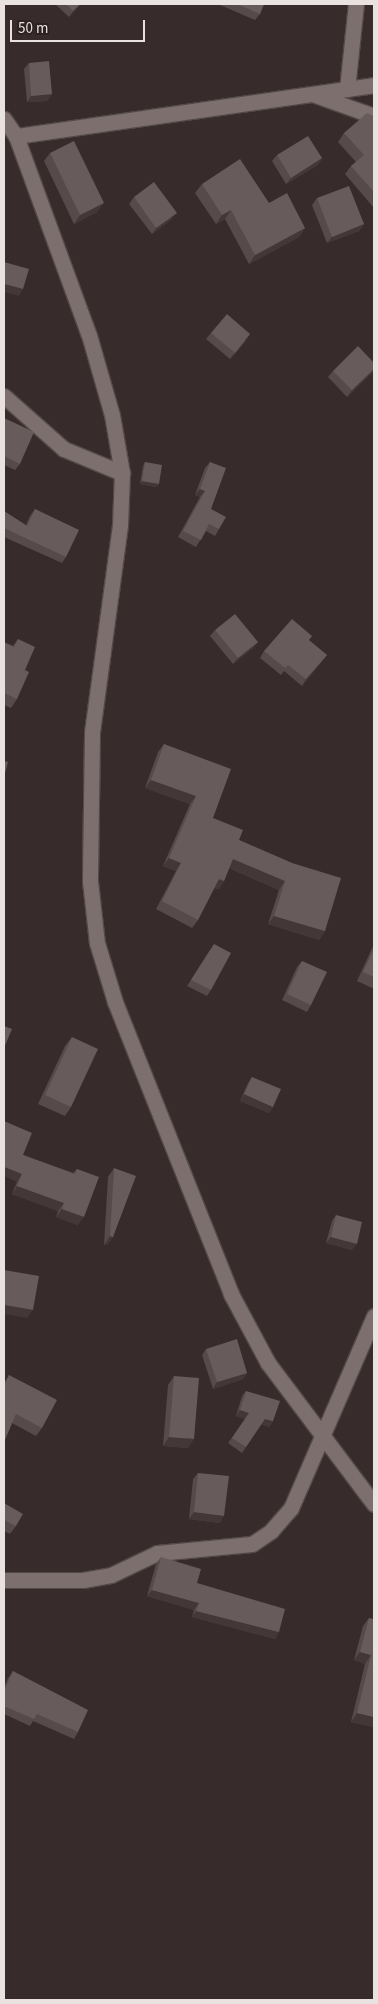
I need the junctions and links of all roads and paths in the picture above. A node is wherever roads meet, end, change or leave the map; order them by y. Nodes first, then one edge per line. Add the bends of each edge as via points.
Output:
1 (356, 4) edge
2 (374, 85) edge
3 (347, 89) junction
4 (311, 94) junction
5 (374, 116) edge
6 (4, 119) edge
7 (16, 136) junction
8 (4, 396) edge
9 (122, 473) junction
10 (374, 1316) edge
11 (322, 1439) junction
12 (374, 1504) edge
13 (4, 1580) edge

1 - 3 street
2 - 3 street
3 - 4 street
4 - 5 street
4 - 7 street
6 - 7 street
7 - 9 street via 89,335 112,415
8 - 9 street via 64,449
9 - 11 street via 120,525 92,733 90,881 97,943 115,1002 232,1294 268,1363
10 - 11 street
11 - 12 street
11 - 13 street via 291,1508 271,1531 252,1544 157,1553 112,1575 83,1580

